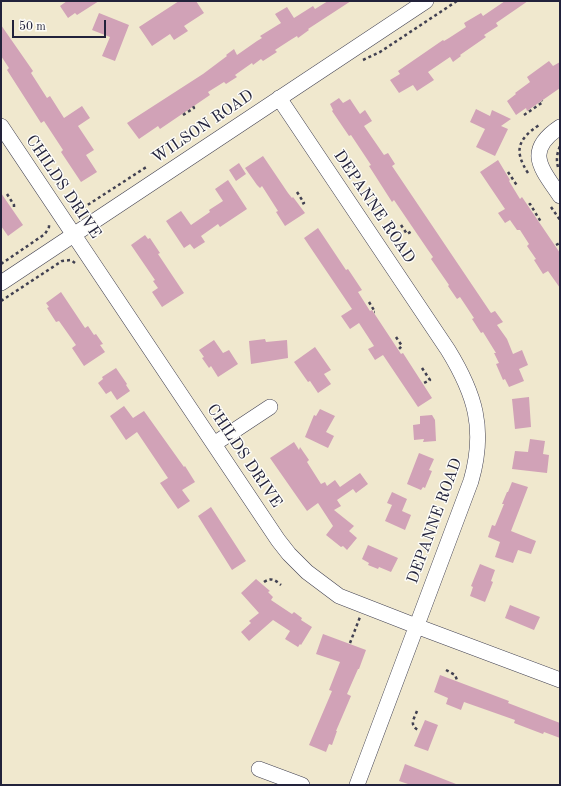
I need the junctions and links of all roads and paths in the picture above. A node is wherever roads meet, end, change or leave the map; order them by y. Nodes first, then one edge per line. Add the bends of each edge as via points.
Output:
1 (457, 1) edge
2 (419, 3) edge
3 (363, 60) dead end
4 (279, 98) junction
5 (542, 101) dead end
6 (193, 106) dead end
7 (183, 115) dead end
8 (524, 115) dead end
9 (1, 126) edge
10 (560, 127) edge
11 (560, 146) edge
12 (148, 166) dead end
13 (558, 169) dead end
14 (508, 172) dead end
15 (518, 187) dead end
16 (297, 192) dead end
17 (6, 194) dead end
18 (560, 196) edge
19 (66, 203) dead end
20 (302, 204) dead end
21 (529, 205) dead end
22 (12, 209) dead end
23 (48, 219) dead end
24 (542, 222) dead end
25 (401, 225) dead end
26 (412, 230) dead end
27 (74, 235) junction
28 (560, 243) edge
29 (556, 246) dead end
30 (1, 264) edge
31 (77, 265) dead end
32 (1, 284) edge
33 (1, 301) edge
34 (369, 302) dead end
35 (374, 312) dead end
36 (396, 337) dead end
37 (399, 349) dead end
38 (422, 368) dead end
39 (424, 383) dead end
40 (270, 407) dead end
41 (214, 444) junction
42 (264, 582) dead end
43 (281, 585) dead end
44 (365, 606) junction
45 (416, 626) junction
46 (350, 643) dead end
47 (446, 670) dead end
48 (457, 680) dead end
49 (560, 680) edge
50 (417, 712) dead end
51 (418, 730) dead end
52 (259, 769) dead end
53 (302, 785) edge
54 (356, 785) edge

1 - 3 path via 380,52
2 - 4 street, WILSON ROAD
4 - 27 street, WILSON ROAD
4 - 45 street, DEPANNE ROAD via 446,346 471,394 478,434 476,462
5 - 8 path
6 - 7 path via 194,108
9 - 27 street, CHILDS DRIVE
10 - 18 street via 544,140 538,157 543,170
11 - 13 path via 556,160
12 - 19 path via 86,206 76,208
14 - 15 path
16 - 20 path via 304,203
17 - 22 path via 14,205
21 - 24 path
23 - 30 path via 49,227 45,234
25 - 26 path via 406,234
27 - 32 street, WILSON ROAD
27 - 41 street, CHILDS DRIVE
28 - 29 path
31 - 33 path via 71,260 62,262
34 - 35 path
36 - 37 path via 402,346
38 - 39 path via 430,380
40 - 41 street
41 - 44 street, CHILDS DRIVE via 288,554 330,590
42 - 43 path via 272,579
44 - 45 street, CHILDS DRIVE
44 - 46 path
45 - 49 street, CHILDS DRIVE
45 - 54 street, DEPANNE ROAD
47 - 48 path via 455,675
50 - 51 path via 412,723
52 - 53 street

